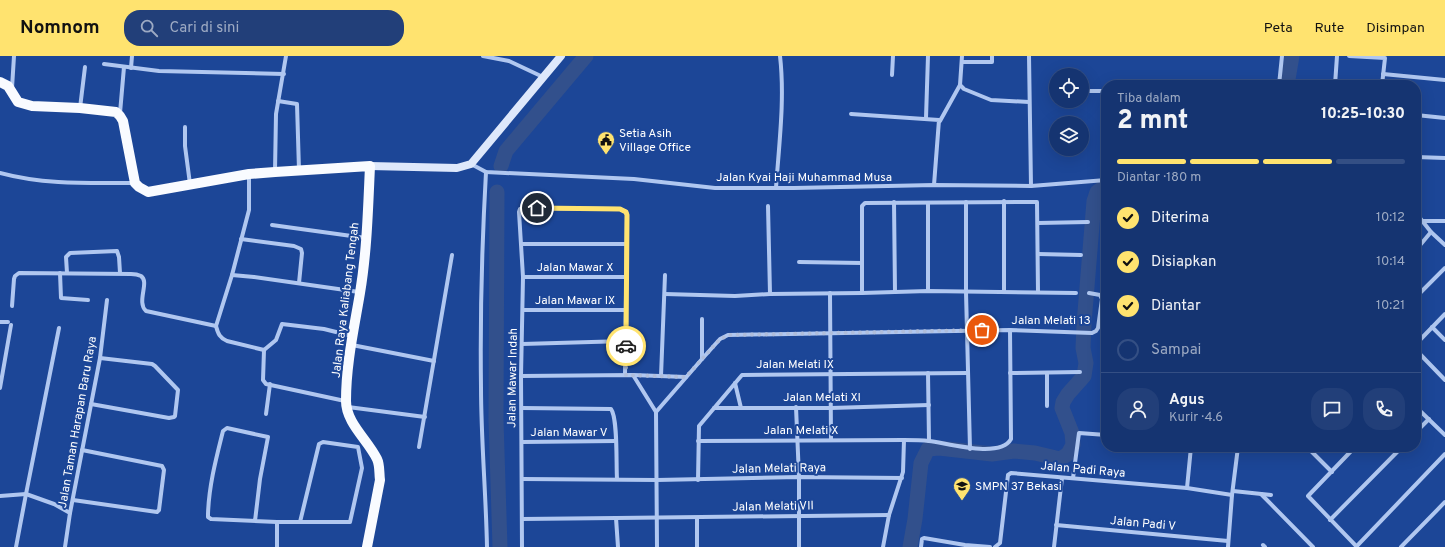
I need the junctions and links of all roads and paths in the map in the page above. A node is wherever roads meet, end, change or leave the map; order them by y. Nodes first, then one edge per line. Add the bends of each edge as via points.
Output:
1 (14, 56) edge
2 (132, 56) edge
3 (286, 56) edge
4 (483, 56) edge
5 (562, 56) edge
6 (780, 56) edge
7 (893, 56) edge
8 (928, 56) edge
9 (962, 56) edge
10 (992, 56) edge
11 (1029, 56) edge
12 (1282, 56) edge
13 (1337, 56) edge
14 (1349, 56) edge
15 (1385, 57) edge
16 (962, 62) junction
17 (104, 64) dead end
18 (85, 67) dead end
19 (124, 67) junction
20 (130, 68) junction
21 (284, 74) junction
22 (1383, 74) junction
23 (892, 75) dead end
24 (543, 77) junction
25 (1280, 80) edge
26 (1335, 80) edge
27 (1382, 80) edge
28 (1445, 80) edge
29 (0, 82) edge
30 (960, 85) junction
31 (12, 90) junction
32 (1090, 91) dead end
33 (1101, 92) edge
34 (278, 101) junction
35 (1029, 102) junction
36 (80, 108) junction
37 (851, 114) dead end
38 (120, 116) junction
39 (1421, 116) edge
40 (926, 118) junction
41 (1445, 118) edge
42 (940, 121) junction
43 (185, 127) dead end
44 (1421, 157) edge
45 (1445, 158) edge
46 (471, 164) junction
47 (370, 166) junction
48 (299, 170) junction
49 (275, 172) junction
50 (486, 172) junction
51 (0, 174) edge
52 (249, 174) junction
53 (1101, 180) edge
54 (135, 183) junction
55 (190, 185) junction
56 (934, 185) junction
57 (1030, 186) junction
58 (776, 188) junction
59 (1004, 201) junction
60 (894, 202) junction
61 (966, 202) junction
62 (928, 203) junction
63 (768, 206) dead end
64 (1421, 219) edge
65 (1423, 221) junction
66 (1445, 221) edge
67 (1088, 222) dead end
68 (1038, 223) junction
69 (272, 225) dead end
70 (1431, 232) junction
71 (241, 239) junction
72 (367, 239) junction
73 (522, 244) junction
74 (627, 244) junction
75 (1421, 244) edge
76 (1445, 245) edge
77 (1038, 254) junction
78 (452, 255) dead end
79 (1081, 255) dead end
80 (799, 262) dead end
81 (862, 263) junction
82 (1445, 268) edge
83 (60, 273) junction
84 (67, 273) junction
85 (120, 274) junction
86 (232, 275) junction
87 (665, 275) dead end
88 (523, 277) junction
89 (627, 277) junction
90 (299, 283) junction
91 (928, 291) junction
92 (360, 292) junction
93 (895, 292) junction
94 (966, 292) junction
95 (1004, 292) junction
96 (1038, 292) junction
97 (1076, 292) dead end
98 (1089, 292) dead end
99 (1421, 292) edge
100 (830, 293) junction
101 (862, 293) junction
102 (665, 294) junction
103 (770, 294) junction
104 (1101, 298) edge
105 (88, 300) dead end
106 (107, 300) dead end
107 (12, 306) dead end
108 (1101, 308) edge
109 (523, 310) junction
110 (626, 310) junction
111 (1445, 314) edge
112 (702, 319) dead end
113 (0, 322) edge
114 (216, 326) junction
115 (1432, 327) junction
116 (59, 328) dead end
117 (1010, 330) junction
118 (968, 331) junction
119 (831, 334) junction
120 (1421, 339) edge
121 (351, 340) junction
122 (1445, 340) edge
123 (626, 341) junction
124 (522, 344) junction
125 (264, 350) junction
126 (1421, 355) edge
127 (100, 358) junction
128 (702, 359) junction
129 (434, 361) junction
130 (2, 365) edge
131 (1047, 372) junction
132 (1080, 372) dead end
133 (928, 373) junction
134 (968, 373) junction
135 (831, 374) junction
136 (1010, 374) junction
137 (626, 375) junction
138 (521, 376) junction
139 (633, 376) junction
140 (662, 376) junction
141 (686, 377) junction
142 (1445, 380) edge
143 (735, 383) junction
144 (270, 384) junction
145 (0, 388) edge
146 (91, 404) junction
147 (346, 404) junction
148 (929, 405) junction
149 (1047, 406) dead end
150 (796, 407) junction
151 (522, 408) junction
152 (714, 408) junction
153 (741, 408) junction
154 (831, 408) junction
155 (656, 412) junction
156 (1421, 412) edge
157 (266, 414) dead end
158 (425, 417) junction
159 (1429, 419) junction
160 (1421, 427) edge
161 (1101, 435) edge
162 (1445, 435) edge
163 (798, 440) junction
164 (831, 440) junction
165 (904, 440) junction
166 (616, 441) junction
167 (698, 441) junction
168 (929, 441) junction
169 (522, 442) junction
170 (419, 447) dead end
171 (970, 449) junction
172 (82, 450) junction
173 (1190, 452) edge
174 (1237, 452) edge
175 (1312, 452) edge
176 (1350, 452) edge
177 (1397, 452) edge
178 (1445, 454) edge
179 (1332, 472) junction
180 (799, 477) junction
181 (902, 478) junction
182 (1062, 478) junction
183 (1073, 478) junction
184 (522, 479) junction
185 (617, 479) junction
186 (657, 480) junction
187 (698, 480) junction
188 (1187, 488) junction
189 (1232, 493) junction
190 (26, 494) junction
191 (1260, 494) junction
192 (1271, 495) dead end
193 (0, 496) edge
194 (73, 500) junction
195 (1445, 502) edge
196 (70, 513) junction
197 (889, 515) junction
198 (799, 516) junction
199 (616, 518) junction
200 (657, 518) junction
201 (697, 518) junction
202 (522, 519) junction
203 (1330, 520) junction
204 (255, 521) junction
205 (277, 522) junction
206 (300, 522) junction
207 (1056, 525) junction
208 (1228, 541) junction
209 (16, 547) edge
210 (65, 547) edge
211 (277, 547) edge
212 (367, 547) edge
213 (487, 547) edge
214 (522, 547) edge
215 (618, 547) edge
216 (657, 547) edge
217 (697, 547) edge
218 (799, 547) edge
219 (883, 547) edge
220 (921, 547) edge
221 (990, 547) edge
222 (995, 547) edge
223 (1054, 547) edge
224 (1228, 547) edge
225 (1313, 547) edge
226 (1356, 547) edge
227 (1401, 547) edge

1 - 31 street
2 - 20 street
3 - 21 street
4 - 24 street via 509,61
5 - 24 street
6 - 58 street via 782,73
7 - 23 street
8 - 40 street
9 - 16 street
10 - 16 street via 992,62
11 - 35 street
12 - 25 street
13 - 26 street
14 - 15 street
15 - 22 street
16 - 30 street
17 - 19 street
18 - 36 street
19 - 20 street
19 - 38 street
20 - 21 street
21 - 34 street
22 - 27 street
22 - 28 street
24 - 46 street
29 - 31 main road
30 - 35 street via 964,90 991,100
30 - 42 street
31 - 36 main road via 18,102 32,106
32 - 33 street
34 - 48 street via 298,104
34 - 49 street
35 - 57 street
36 - 38 main road via 116,112
37 - 40 street
38 - 54 main road
39 - 41 street
40 - 42 street
42 - 56 street
43 - 55 street
44 - 45 street
46 - 47 street via 457,168
46 - 50 street
47 - 48 main road
47 - 72 main road, Jalan Raya Kaliabang Tengah
48 - 49 main road
49 - 52 main road
50 - 58 street, Jalan Kyai Haji Muhammad Musa via 634,179 715,188
50 - 213 street via 481,388
51 - 54 street via 55,182
52 - 55 main road
52 - 71 street via 249,210
53 - 57 street, Jalan Kyai Haji Muhammad Musa
54 - 55 main road via 148,192
56 - 57 street, Jalan Kyai Haji Muhammad Musa
56 - 58 street, Jalan Kyai Haji Muhammad Musa
59 - 61 street
59 - 68 street via 1037,201
59 - 95 street
60 - 62 street
60 - 81 street via 866,203 862,206
60 - 93 street
61 - 62 street
61 - 94 street
62 - 91 street
63 - 103 street
64 - 65 street
65 - 66 street
65 - 70 street
67 - 68 street
68 - 77 street
69 - 72 street
70 - 75 street
70 - 76 street
71 - 86 street
71 - 90 street via 301,249
72 - 92 main road, Jalan Raya Kaliabang Tengah
73 - 74 street
73 - 74 street, Jalan Mawar Indah via 520,209 523,208 620,209 627,215
73 - 88 street, Jalan Mawar Indah
74 - 89 street
77 - 79 street
77 - 96 street
78 - 129 street
80 - 81 street
81 - 101 street
82 - 99 street
83 - 84 street
83 - 105 street via 61,298
83 - 107 street via 17,274 14,279
84 - 85 street
84 - 85 street via 66,257 70,253 117,251 120,256
85 - 114 street via 143,278 142,308 146,311
86 - 90 street
86 - 114 street
87 - 102 street
88 - 89 street, Jalan Mawar X
88 - 109 street, Jalan Mawar Indah
89 - 110 street
90 - 92 street
91 - 93 street
91 - 94 street
92 - 121 main road, Jalan Raya Kaliabang Tengah
93 - 101 street
94 - 95 street
94 - 118 street
95 - 96 street
96 - 97 street
98 - 104 street, Jalan Melati 13 via 1100,295
100 - 101 street
100 - 103 street
100 - 119 street
102 - 103 street
102 - 140 street
106 - 127 street, Jalan Taman Harapan Baru Raya
108 - 117 street, Jalan Melati 13 via 1098,328 1092,333
109 - 110 street, Jalan Mawar IX
109 - 124 street, Jalan Mawar Indah
110 - 123 street
111 - 115 street
112 - 128 street
113 - 130 street via 9,324
114 - 125 street via 222,339
115 - 120 street
115 - 122 street
116 - 190 street
117 - 118 street, Jalan Melati 13
117 - 136 street
118 - 119 street, Jalan Melati 13
118 - 134 street
119 - 128 street, Jalan Melati 13 via 728,335 720,339
119 - 135 street
121 - 125 street via 324,329 282,324 276,340
121 - 129 street
121 - 147 main road, Jalan Raya Kaliabang Tengah
123 - 124 street
123 - 137 street
124 - 138 street, Jalan Mawar Indah
125 - 144 street via 263,380
126 - 142 street
127 - 146 street, Jalan Taman Harapan Baru Raya
127 - 146 street via 155,366 178,390 175,416 169,418
128 - 141 street, Jalan Melati 13
129 - 158 street
130 - 145 street
131 - 132 street
131 - 136 street
131 - 149 street
133 - 134 street, Jalan Melati IX
133 - 135 street, Jalan Melati IX
133 - 148 street
134 - 171 street
135 - 143 street, Jalan Melati IX via 744,374
135 - 154 street
136 - 171 street, Jalan Melati X via 1011,439 1001,447
137 - 138 street
137 - 139 street
138 - 151 street, Jalan Mawar Indah
139 - 140 street
139 - 155 street
140 - 141 street
141 - 155 street, Jalan Melati 13
143 - 152 street, Jalan Melati IX
143 - 153 street
144 - 147 street
144 - 157 street
146 - 172 street, Jalan Taman Harapan Baru Raya
147 - 158 street
147 - 212 main road, Jalan Raya Kaliabang Tengah via 347,414 378,460 380,480
148 - 154 street, Jalan Melati XI
148 - 168 street
150 - 153 street, Jalan Melati XI
150 - 154 street, Jalan Melati XI
150 - 163 street
151 - 166 street via 611,408
151 - 169 street, Jalan Mawar Indah
152 - 153 street, Jalan Melati XI
152 - 167 street, Jalan Melati IX via 699,426
154 - 164 street
155 - 186 street
156 - 159 street
158 - 170 street
159 - 160 street
159 - 162 street
161 - 183 street via 1079,433
163 - 164 street, Jalan Melati X
163 - 167 street, Jalan Melati X
163 - 180 street
164 - 165 street, Jalan Melati X
165 - 168 street, Jalan Melati X
165 - 181 street
166 - 169 street, Jalan Mawar V
166 - 185 street
167 - 187 street, Jalan Melati IX
168 - 171 street, Jalan Melati X
169 - 184 street, Jalan Mawar Indah
172 - 194 street, Jalan Taman Harapan Baru Raya
172 - 194 street via 162,466 164,470 159,510 157,512
173 - 188 street
174 - 189 street
175 - 179 street
176 - 179 street
177 - 203 street
178 - 226 street
179 - 203 street via 1308,496
180 - 181 street, Jalan Melati Raya
180 - 187 street, Jalan Melati Raya
180 - 198 street
181 - 197 street
182 - 183 street, Jalan Padi Raya
182 - 207 street
182 - 222 street, Jalan Padi Raya via 1011,472 1009,474 1000,543
183 - 188 street, Jalan Padi Raya
184 - 185 street, Jalan Melati Raya
184 - 202 street, Jalan Mawar Indah
185 - 186 street, Jalan Melati Raya
186 - 187 street, Jalan Melati Raya
186 - 200 street
188 - 189 street, Jalan Padi Raya
189 - 191 street, Jalan Padi Raya
189 - 208 street
190 - 193 street
190 - 196 street
190 - 209 street
191 - 192 street, Jalan Padi Raya
191 - 225 street
194 - 196 street, Jalan Taman Harapan Baru Raya
195 - 227 street
196 - 210 street, Jalan Taman Harapan Baru Raya
197 - 198 street, Jalan Melati VII
197 - 219 street
198 - 201 street, Jalan Melati VII
198 - 218 street
199 - 200 street, Jalan Melati VII
199 - 202 street, Jalan Melati VII
199 - 215 street
200 - 201 street, Jalan Melati VII
200 - 216 street
201 - 217 street
202 - 214 street, Jalan Mawar Indah
203 - 226 street
204 - 204 street via 268,437 227,428 215,462 208,517
204 - 205 street
205 - 206 street
205 - 211 street
206 - 206 street via 351,521 362,468 356,446 323,442 319,444
207 - 208 street, Jalan Padi V
207 - 223 street
208 - 224 street
220 - 221 street via 924,538

